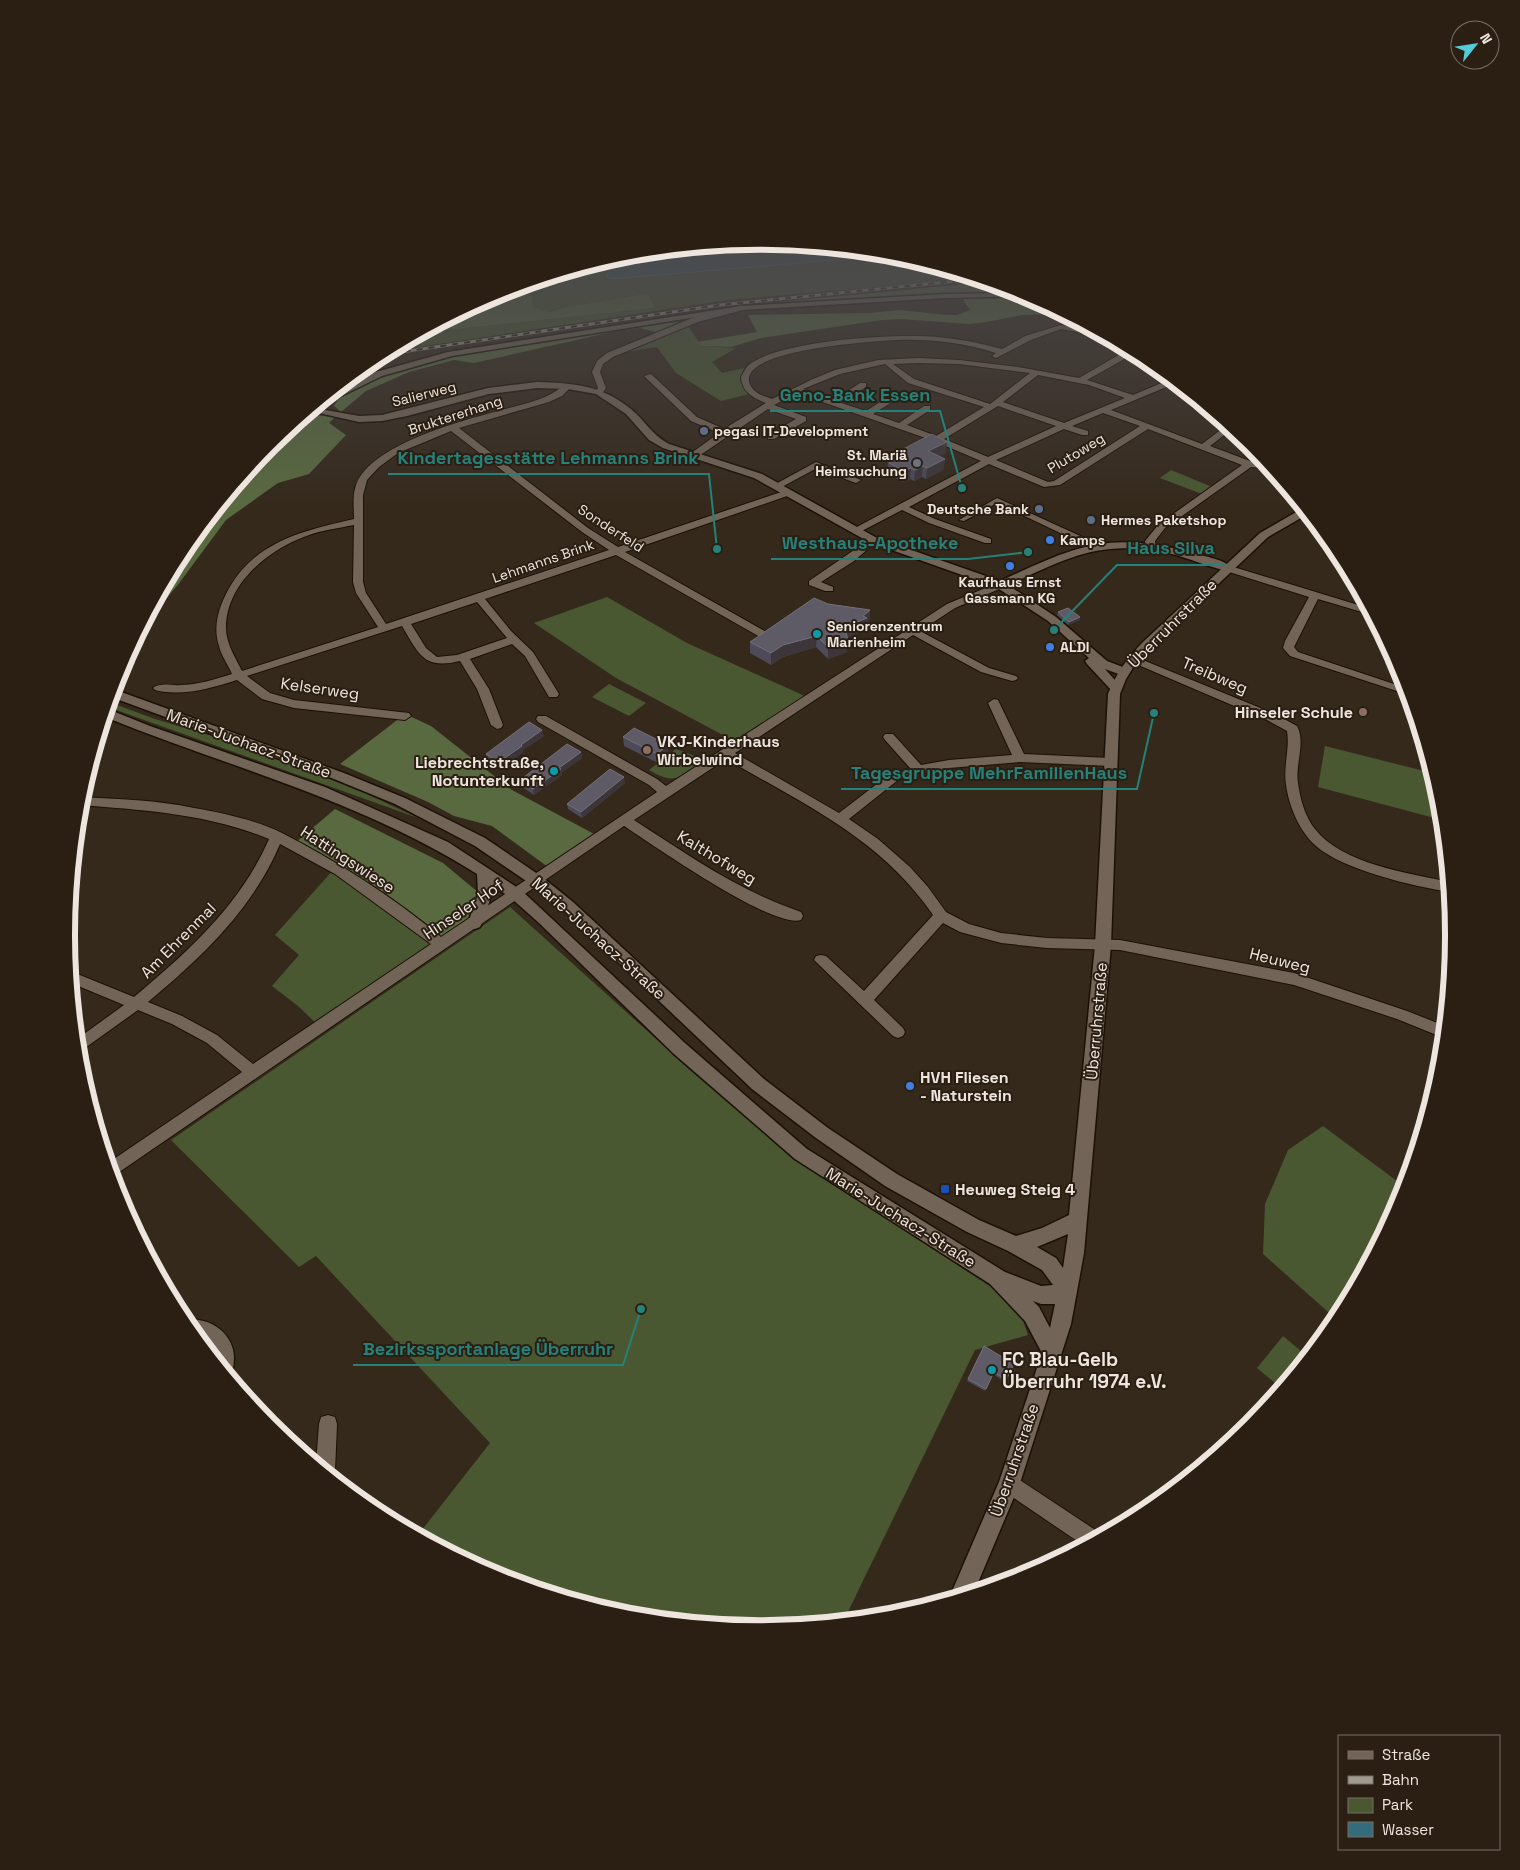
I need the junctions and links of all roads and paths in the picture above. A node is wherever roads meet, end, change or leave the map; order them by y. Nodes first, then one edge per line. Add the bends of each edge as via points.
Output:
1 (597, 330) edge
2 (669, 330) edge
3 (1051, 330) edge
4 (1003, 352) junction
5 (1124, 355) edge
6 (887, 362) junction
7 (987, 365) junction
8 (1037, 372) junction
9 (364, 376) edge
10 (648, 376) dead end
11 (369, 378) junction
12 (1079, 381) junction
13 (1168, 385) edge
14 (568, 386) junction
15 (862, 386) dead end
16 (346, 390) edge
17 (797, 390) junction
18 (599, 392) junction
19 (894, 396) dead end
20 (1132, 398) junction
21 (836, 403) junction
22 (771, 405) junction
23 (994, 405) junction
24 (927, 408) dead end
25 (1104, 410) junction
26 (318, 412) edge
27 (867, 414) junction
28 (900, 426) junction
29 (1065, 426) junction
30 (1147, 426) junction
31 (453, 428) junction
32 (1224, 431) edge
33 (725, 433) junction
34 (1084, 433) dead end
35 (771, 438) dead end
36 (937, 439) junction
37 (1203, 446) junction
38 (693, 456) junction
39 (987, 460) junction
40 (1249, 464) junction
41 (1257, 464) edge
42 (856, 480) dead end
43 (777, 486) junction
44 (787, 493) junction
45 (900, 506) junction
46 (1300, 514) edge
47 (962, 520) dead end
48 (359, 521) junction
49 (856, 532) junction
50 (873, 540) junction
51 (988, 541) dead end
52 (1151, 546) junction
53 (1098, 547) junction
54 (618, 552) junction
55 (1227, 568) junction
56 (1000, 585) junction
57 (829, 589) dead end
58 (1315, 595) junction
59 (479, 598) junction
60 (1362, 609) edge
61 (405, 623) junction
62 (384, 628) junction
63 (913, 631) junction
64 (764, 635) edge
65 (515, 639) junction
66 (1088, 653) junction
67 (463, 657) junction
68 (1133, 659) junction
69 (1124, 672) junction
70 (238, 676) junction
71 (1012, 678) dead end
72 (159, 688) dead end
73 (1116, 688) junction
74 (1399, 689) edge
75 (553, 694) dead end
76 (118, 695) edge
77 (994, 703) dead end
78 (111, 715) edge
79 (405, 716) dead end
80 (542, 718) dead end
81 (498, 725) dead end
82 (890, 737) dead end
83 (727, 754) junction
84 (1020, 758) junction
85 (1110, 762) junction
86 (918, 770) junction
87 (666, 793) junction
88 (88, 802) edge
89 (840, 819) junction
90 (625, 820) junction
91 (278, 836) junction
92 (484, 872) junction
93 (537, 880) junction
94 (1443, 886) edge
95 (516, 894) junction
96 (796, 916) dead end
97 (941, 916) junction
98 (475, 923) junction
99 (441, 944) junction
100 (1102, 945) junction
101 (821, 960) dead end
102 (76, 979) edge
103 (865, 1000) junction
104 (136, 1004) junction
105 (1438, 1030) edge
106 (898, 1032) dead end
107 (84, 1042) edge
108 (253, 1073) junction
109 (116, 1167) edge
110 (1079, 1219) junction
111 (1015, 1245) junction
112 (997, 1278) junction
113 (1068, 1293) junction
114 (199, 1328) edge
115 (1052, 1352) junction
116 (224, 1361) edge
117 (328, 1424) dead end
118 (325, 1464) edge
119 (1009, 1483) junction
120 (1087, 1536) edge
121 (964, 1589) edge

1 - 11 main road via 463,351
2 - 18 street via 604,359 596,372 602,384
3 - 4 street
4 - 7 street
4 - 22 street via 966,342 914,338 853,341 787,352 760,362 746,373 745,383 749,390
5 - 12 street
6 - 7 street
6 - 17 street via 842,371
6 - 23 street via 912,381
7 - 8 street
8 - 12 street
8 - 23 street
9 - 11 street
10 - 33 street via 694,419
11 - 16 main road
12 - 20 street
13 - 20 street
14 - 18 main road, Salierweg
14 - 26 main road, Salierweg via 488,391 382,418 359,419
14 - 31 street, Bruktererhang via 554,397
15 - 21 street
17 - 21 street
17 - 22 street
18 - 38 main road via 629,412 652,438
19 - 27 street
20 - 25 street
21 - 27 street
22 - 33 street
22 - 35 street via 803,419
23 - 29 street
23 - 36 street
24 - 28 street
25 - 29 street
25 - 30 street
27 - 28 street
28 - 36 street
29 - 34 street
29 - 39 street
30 - 37 street
30 - 39 street, Plutoweg via 1050,485
31 - 48 street, Bruktererhang via 402,447 370,471 363,479 357,499
31 - 54 street, Sonderfeld
32 - 37 street
33 - 38 street
36 - 39 street
37 - 40 street
38 - 43 main road via 758,476
39 - 45 street
40 - 41 street
40 - 52 street via 1162,526 1150,541
42 - 43 street via 816,465
43 - 44 main road
44 - 49 main road
44 - 54 street, Lehmanns Brink
45 - 49 street
45 - 51 street
46 - 55 main road, Überruhrstraße via 1264,535
47 - 53 street via 997,500
48 - 62 street, Bruktererhang via 358,582
48 - 70 street via 306,533 271,549 237,582 226,604 221,627 224,646
49 - 50 main road
50 - 56 main road
50 - 57 street via 813,583
52 - 53 main road
52 - 55 main road
53 - 56 main road via 1081,550
54 - 59 street, Lehmanns Brink
54 - 64 street, Sonderfeld
55 - 58 street
55 - 68 main road, Überruhrstraße
56 - 63 street, Hinseler Hof via 951,606
56 - 66 main road via 1059,624
58 - 60 street
58 - 74 street via 1288,648 1294,654
59 - 61 street, Lehmanns Brink
59 - 65 street, Lehmanns Brink
61 - 62 street, Lehmanns Brink
61 - 67 street via 429,658 436,662
62 - 70 street, Lehmanns Brink
63 - 71 street via 986,670
63 - 83 street, Hinseler Hof
65 - 67 street
65 - 75 street, Lehmanns Brink via 529,654
66 - 69 main road via 1103,664
66 - 73 main road via 1098,671
67 - 81 street via 484,689
68 - 69 main road, Überruhrstraße
68 - 94 street, Treibweg via 1271,716 1293,729 1291,777 1298,808 1311,833 1335,853 1365,865
69 - 73 main road, Überruhrstraße
70 - 72 street, Lehmanns Brink via 182,689
70 - 79 street, Kelserweg via 257,691 278,700
73 - 85 main road, Überruhrstraße
76 - 93 main road, Marie-Juchacz-Straße via 400,801 461,831
77 - 84 street
78 - 92 main road, Marie-Juchacz-Straße via 320,790 443,846
80 - 87 street via 653,782
82 - 86 street
83 - 87 street, Hinseler Hof
83 - 89 street
84 - 85 street
84 - 86 street
85 - 100 main road, Überruhrstraße
86 - 89 street via 894,777
87 - 90 street, Hinseler Hof
88 - 91 street, Hattingswiese via 188,811 235,821
89 - 97 street via 905,870
90 - 93 street, Hinseler Hof
90 - 96 street, Kalthofweg via 727,885
91 - 99 street, Hattingswiese via 329,863
91 - 104 street, Am Ehrenmal via 273,851 237,905 199,947
92 - 95 main road, Marie-Juchacz-Straße
92 - 98 main road via 485,894
93 - 95 street, Hinseler Hof
93 - 111 main road, Marie-Juchacz-Straße via 758,1084 815,1128 892,1180 973,1226
95 - 98 street, Hinseler Hof
95 - 112 main road, Marie-Juchacz-Straße via 680,1049 801,1154
97 - 100 street, Heuweg via 965,928 1001,938
97 - 103 street
98 - 99 street, Hinseler Hof
99 - 108 street, Hinseler Hof
100 - 105 street, Heuweg via 1120,945 1294,979
100 - 110 main road, Überruhrstraße
101 - 103 street
102 - 104 street
103 - 106 street
104 - 107 street, Am Ehrenmal
104 - 108 street via 177,1020 212,1039
108 - 109 street, Hinseler Hof
110 - 111 main road via 1046,1236
110 - 113 main road, Überruhrstraße
111 - 113 main road, Marie-Juchacz-Straße via 1049,1264
112 - 113 main road, Marie-Juchacz-Straße via 1041,1295
112 - 115 main road, Marie-Juchacz-Straße via 1032,1314
113 - 115 main road, Überruhrstraße
114 - 116 street via 224,1344
115 - 119 main road, Überruhrstraße
117 - 118 street
119 - 120 street
119 - 121 main road, Überruhrstraße

